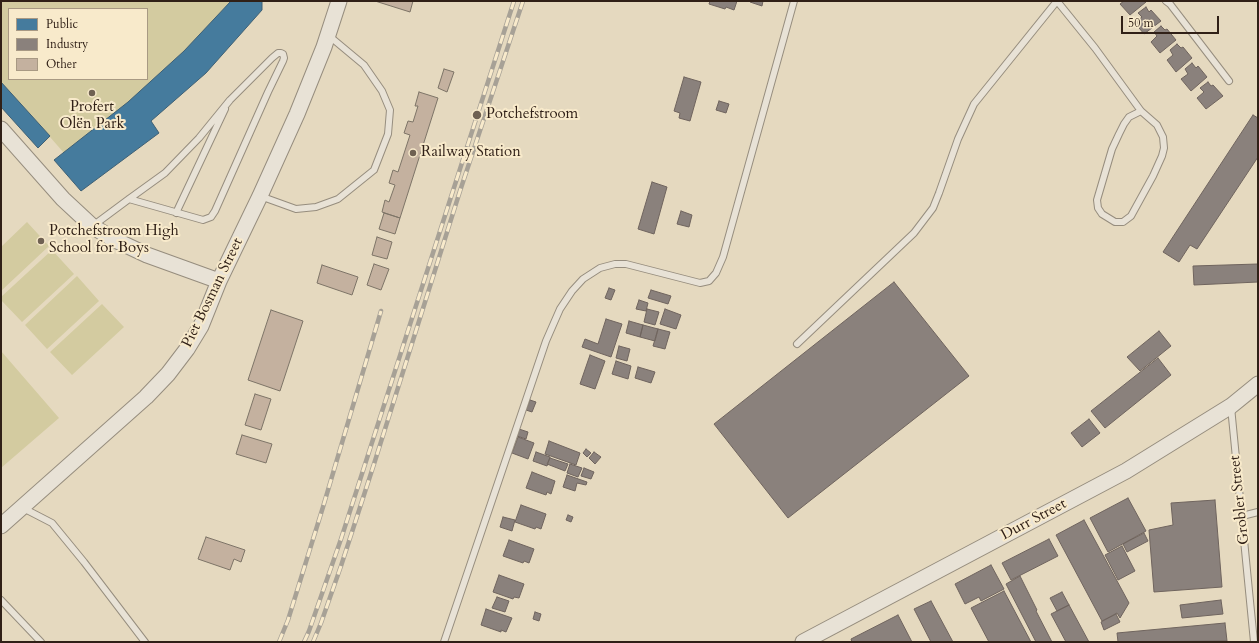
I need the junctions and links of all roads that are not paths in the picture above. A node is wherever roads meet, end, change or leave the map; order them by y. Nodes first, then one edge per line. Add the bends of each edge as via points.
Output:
1 (339, 1) edge
2 (794, 1) edge
3 (1057, 1) edge
4 (1166, 1) edge
5 (328, 35) junction
6 (1229, 81) dead end
7 (230, 100) junction
8 (1141, 111) junction
9 (1, 130) edge
10 (260, 196) junction
11 (129, 199) junction
12 (176, 213) junction
13 (92, 226) junction
14 (219, 281) junction
15 (797, 344) dead end
16 (1258, 384) edge
17 (1231, 406) junction
18 (22, 507) junction
19 (1258, 512) edge
20 (1242, 516) junction
21 (1, 526) edge
22 (1, 600) edge
23 (1251, 611) junction
24 (1258, 612) edge
25 (41, 642) edge
26 (145, 642) edge
27 (444, 642) edge
28 (802, 642) edge
29 (1254, 642) edge

1 - 5 street, Piet Bosman Street
2 - 27 lane via 723,257 716,273 709,281 700,283 626,264 615,264 600,268 583,279 572,291 560,309 546,341
3 - 8 lane
3 - 15 lane via 974,104 958,139 933,208 914,233
4 - 6 lane
5 - 10 street, Piet Bosman Street via 297,114
5 - 10 lane via 364,65 382,91 390,110 388,134 374,170 338,199 316,207 296,209
7 - 11 lane via 200,138 170,168
7 - 12 lane
7 - 12 lane via 272,58 278,53 283,54 283,61 211,217 203,220
8 - 8 lane via 1129,117 1118,134 1097,200 1102,214 1115,222 1123,222 1131,216 1153,176 1164,148 1158,125
9 - 13 street via 63,199
10 - 14 street, Piet Bosman Street
11 - 12 lane
11 - 13 lane
13 - 14 street via 147,256
14 - 18 street, Piet Bosman Street via 195,337 168,374 146,397
16 - 17 street, Durr Street
17 - 20 lane, Grobler Street
17 - 28 street, Durr Street via 1126,471
18 - 21 street, Piet Bosman Street
18 - 26 lane via 52,523
19 - 20 lane
20 - 23 lane, Grobler Street
22 - 25 lane
23 - 24 lane
23 - 29 lane, Grobler Street

